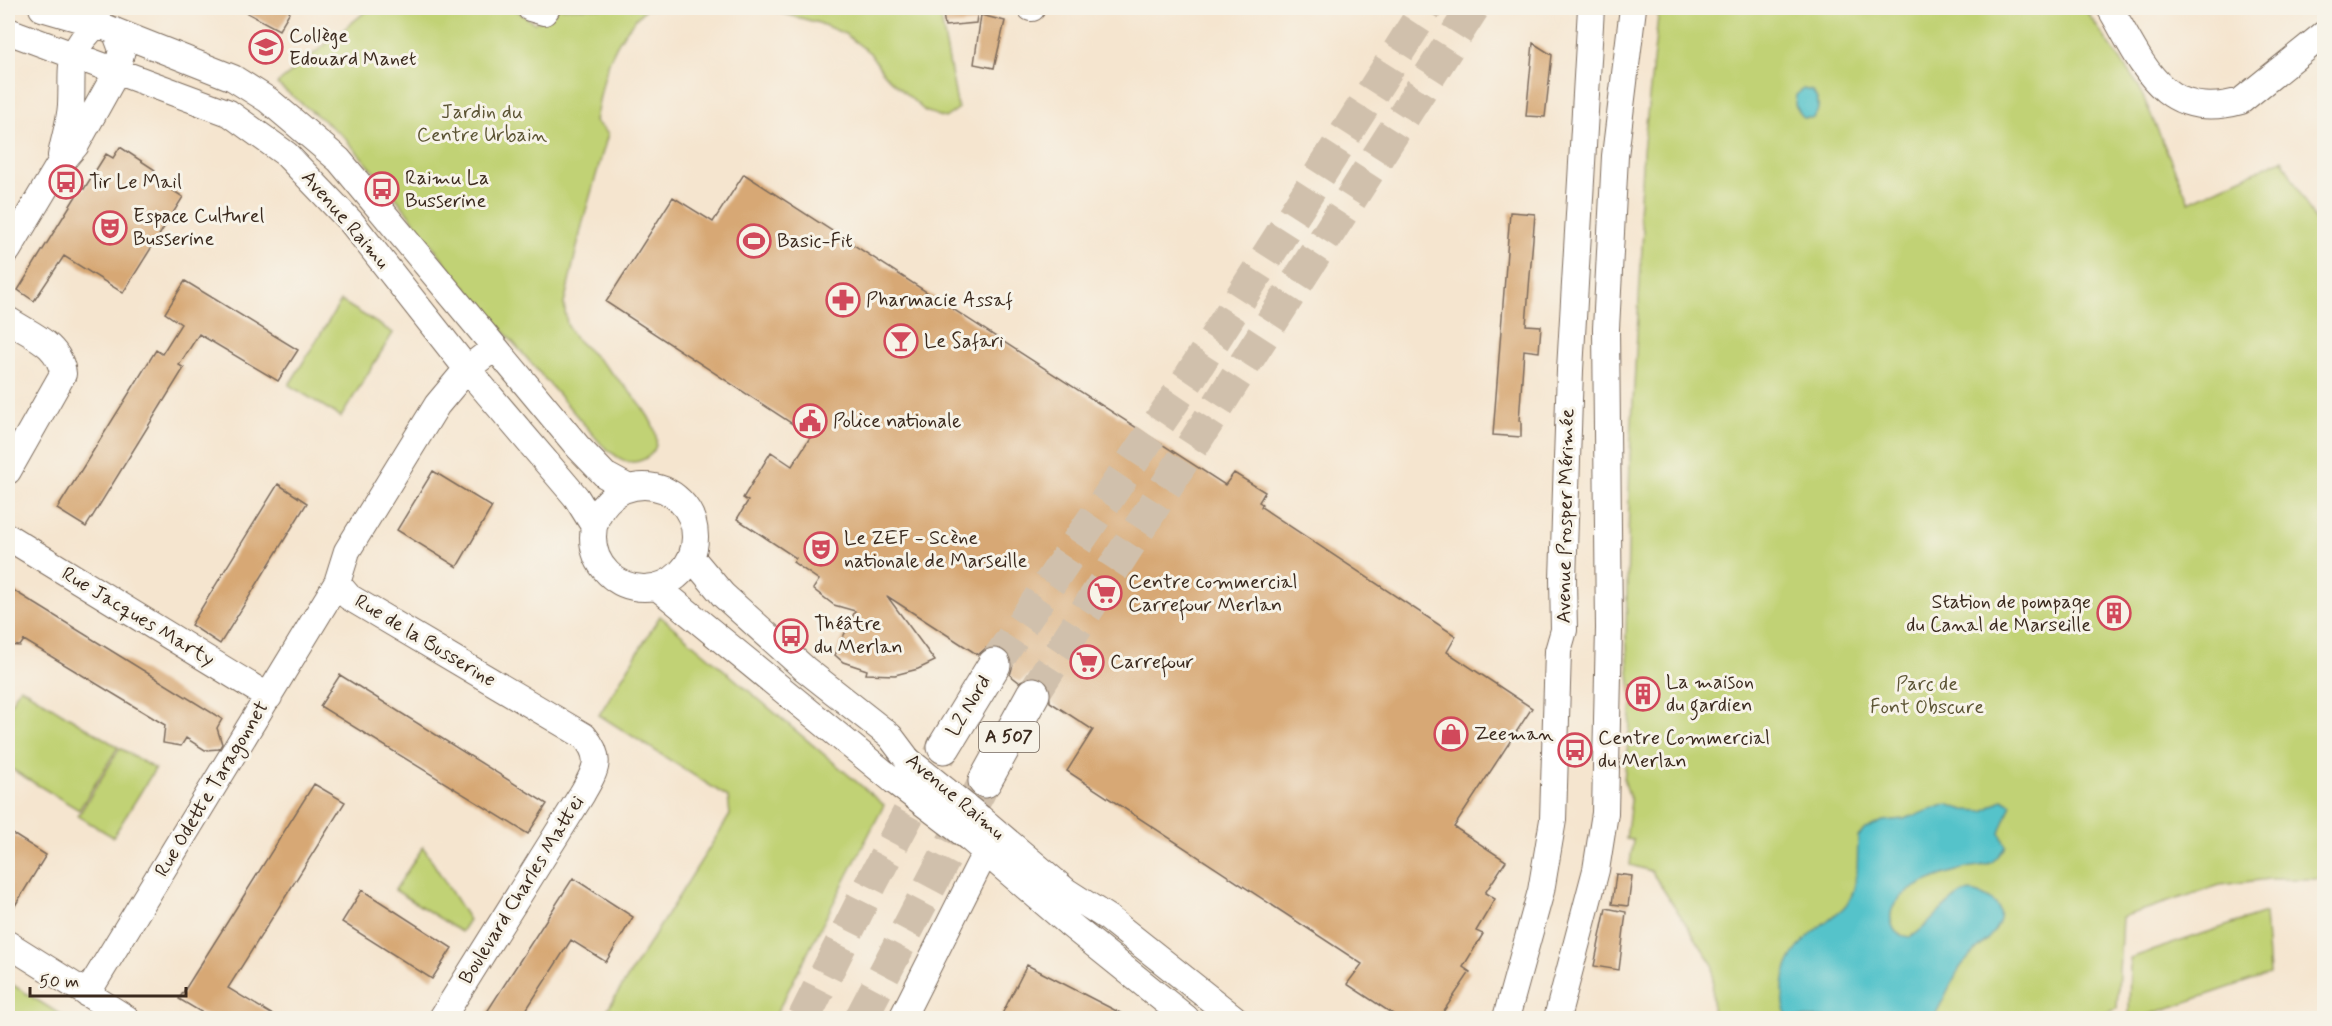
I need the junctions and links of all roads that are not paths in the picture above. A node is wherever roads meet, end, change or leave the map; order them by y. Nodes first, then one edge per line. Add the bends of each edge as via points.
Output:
1 (42, 8) edge
2 (530, 8) edge
3 (548, 8) edge
4 (1591, 8) edge
5 (1633, 8) edge
6 (2110, 8) edge
7 (106, 27) junction
8 (8, 31) edge
9 (2325, 34) edge
10 (72, 56) junction
11 (116, 73) junction
12 (59, 165) junction
13 (8, 250) edge
14 (8, 320) edge
15 (494, 348) junction
16 (467, 369) junction
17 (8, 471) edge
18 (627, 487) junction
19 (594, 526) junction
20 (8, 537) edge
21 (692, 558) junction
22 (337, 583) junction
23 (657, 587) junction
24 (994, 665) tunnel mouth
25 (1033, 694) tunnel mouth
26 (269, 697) junction
27 (944, 747) tunnel mouth
28 (597, 759) joint
29 (901, 771) junction
30 (985, 781) tunnel mouth
31 (983, 835) junction
32 (8, 944) edge
33 (87, 994) junction
34 (126, 1018) edge
35 (442, 1018) edge
36 (902, 1018) edge
37 (1186, 1018) edge
38 (1234, 1018) edge
39 (1506, 1018) edge
40 (1557, 1018) edge

1 - 7 street, Avenue Raimu
2 - 3 street via 544,12
4 - 39 street, Avenue Prosper Mérimée via 1570,370 1564,630 1558,651 1553,820 1541,891
5 - 40 street, Avenue Prosper Mérimée via 1615,156 1606,329 1609,639 1605,813 1596,870
6 - 9 street via 2154,82 2179,101 2193,106 2241,102
7 - 10 street via 82,38
7 - 11 street via 122,50
7 - 15 street, Avenue Raimu via 233,78 303,128 339,160
8 - 10 street, Avenue Raimu
10 - 11 street, Avenue Raimu
10 - 12 street via 71,108
11 - 12 street via 76,145
11 - 16 street, Avenue Raimu via 229,113 286,154 352,223
12 - 13 street
14 - 17 street via 53,348 63,374
15 - 16 street, Rue de la Busserine
15 - 18 street, Avenue Raimu via 578,447 605,475
16 - 19 street, Avenue Raimu via 576,497
16 - 22 street, Rue de la Busserine via 437,405 347,551
18 - 19 street via 606,503
18 - 21 street via 648,485 663,489 685,506 695,534
19 - 23 street via 591,541 595,554 611,577 642,590
20 - 26 street, Rue Jacques Marty
21 - 23 street via 672,581
21 - 29 street, Avenue Raimu via 723,595 796,661 890,736
22 - 26 street, Rue Odette Taragonnet
22 - 28 street, Rue de la Busserine via 349,597 584,736
23 - 29 street, Avenue Raimu
24 - 27 highway, L2 Nord / A 507
25 - 30 highway, A 507
26 - 33 street, Rue Odette Taragonnet
28 - 35 street, Boulevard Charles Mattei via 582,794
29 - 31 street, Avenue Raimu, bridge
31 - 36 street
31 - 37 street, Avenue Raimu via 1068,923
31 - 38 street, Avenue Raimu via 1108,918
32 - 33 street
33 - 34 street

